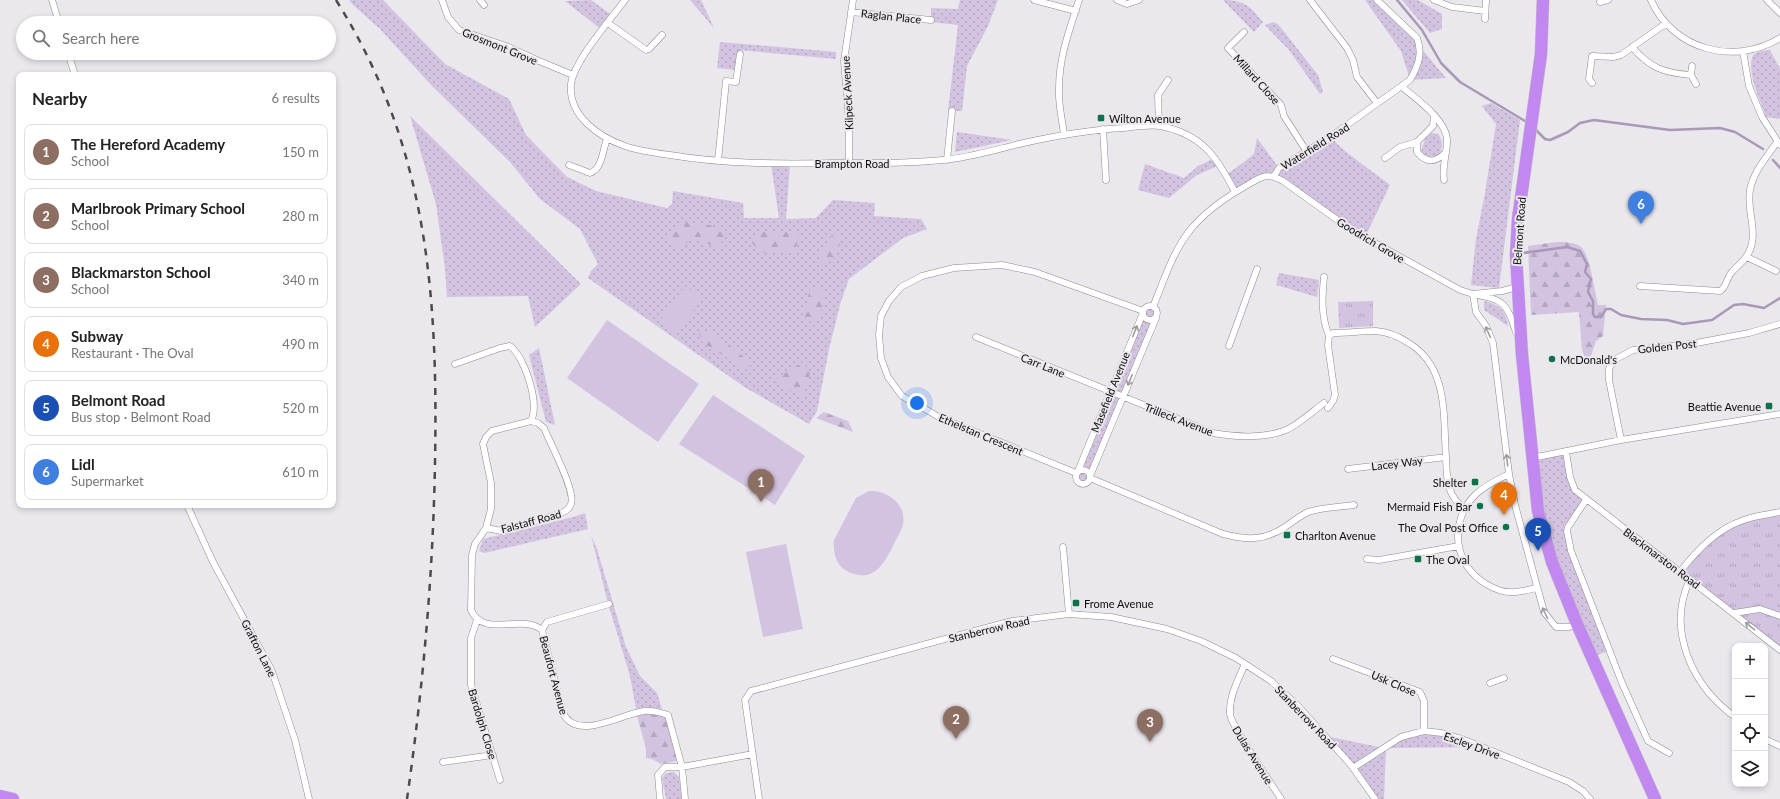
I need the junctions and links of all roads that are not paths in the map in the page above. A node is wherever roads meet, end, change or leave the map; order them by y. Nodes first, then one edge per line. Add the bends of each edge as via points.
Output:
1 (52, 0) edge
2 (442, 0) edge
3 (624, 0) edge
4 (853, 0) edge
5 (1034, 0) edge
6 (1080, 0) edge
7 (1117, 0) edge
8 (1139, 0) edge
9 (1310, 0) edge
10 (1377, 0) edge
11 (1434, 0) edge
12 (1486, 0) edge
13 (1543, 0) edge
14 (1608, 0) edge
15 (1651, 0) edge
16 (1766, 0) edge
17 (1600, 2) dead end
18 (1076, 10) junction
19 (1485, 11) junction
20 (851, 12) junction
21 (1780, 13) edge
22 (57, 16) edge
23 (1485, 19) dead end
24 (930, 20) dead end
25 (608, 23) junction
26 (1665, 24) junction
27 (1244, 32) dead end
28 (662, 35) dead end
29 (1780, 38) edge
30 (1632, 47) junction
31 (1744, 51) junction
32 (740, 54) dead end
33 (70, 60) edge
34 (1692, 66) dead end
35 (74, 72) edge
36 (573, 75) junction
37 (1691, 75) junction
38 (1168, 80) dead end
39 (1592, 83) dead end
40 (1696, 84) dead end
41 (1402, 87) junction
42 (1377, 104) junction
43 (952, 111) dead end
44 (1434, 116) junction
45 (1159, 126) junction
46 (1103, 129) junction
47 (1064, 134) junction
48 (606, 138) junction
49 (1417, 142) junction
50 (1779, 144) edge
51 (1306, 152) junction
52 (1445, 153) junction
53 (1385, 158) dead end
54 (947, 160) junction
55 (718, 161) junction
56 (849, 163) junction
57 (569, 165) dead end
58 (1274, 176) junction
59 (1106, 180) dead end
60 (1444, 180) dead end
61 (1235, 192) junction
62 (1747, 257) junction
63 (1257, 269) dead end
64 (1776, 271) dead end
65 (1324, 277) dead end
66 (1640, 286) dead end
67 (1517, 287) junction
68 (1473, 294) junction
69 (1153, 306) junction
70 (1143, 312) junction
71 (1156, 318) junction
72 (1780, 324) edge
73 (1329, 336) junction
74 (976, 337) dead end
75 (1229, 346) dead end
76 (1522, 355) junction
77 (455, 364) dead end
78 (1110, 392) junction
79 (1123, 397) junction
80 (1780, 414) edge
81 (531, 420) junction
82 (1621, 440) junction
83 (1566, 452) junction
84 (1446, 457) junction
85 (1532, 458) junction
86 (1348, 469) dead end
87 (1077, 472) junction
88 (1509, 474) junction
89 (1090, 477) junction
90 (1586, 500) junction
91 (1354, 505) dead end
92 (188, 508) edge
93 (1464, 509) junction
94 (1780, 512) edge
95 (486, 528) junction
96 (1459, 546) junction
97 (1063, 547) dead end
98 (1367, 559) dead end
99 (1680, 572) junction
100 (1690, 579) junction
101 (1536, 588) junction
102 (609, 604) dead end
103 (1070, 614) junction
104 (1734, 614) junction
105 (1780, 616) edge
106 (477, 620) junction
107 (1577, 624) junction
108 (542, 630) junction
109 (1780, 650) edge
110 (1334, 659) dead end
111 (1245, 664) junction
112 (1504, 678) dead end
113 (1490, 683) dead end
114 (1732, 715) edge
115 (1424, 731) junction
116 (1768, 740) edge
117 (1780, 746) edge
118 (1669, 753) dead end
119 (753, 754) junction
120 (493, 755) junction
121 (443, 762) dead end
122 (682, 767) junction
123 (1353, 768) junction
124 (500, 780) dead end
125 (0, 796) edge
126 (13, 799) edge
127 (309, 799) edge
128 (660, 799) edge
129 (685, 799) edge
130 (759, 799) edge
131 (1281, 799) edge
132 (1376, 799) edge
133 (1590, 799) edge
134 (1655, 799) edge

1 - 22 street
2 - 36 street, Grosmont Grove via 448,17 459,30 506,46
3 - 25 street, Brampton Road
4 - 20 street, Kilpeck Avenue
5 - 18 street
6 - 18 street
7 - 8 street via 1127,4
9 - 42 street via 1348,48 1354,60 1357,77
10 - 41 street, Waterfield Road via 1417,38 1420,47 1417,66 1410,80
11 - 19 street via 1452,7
12 - 19 street
13 - 67 highway, Belmont Road via 1540,62 1518,219
14 - 17 street
15 - 26 street
16 - 21 street
18 - 47 street via 1065,44 1058,89
19 - 23 street
20 - 24 street, Raglan Place
20 - 56 street, Kilpeck Avenue via 844,61 849,121
25 - 28 street via 646,50
25 - 36 street, Brampton Road
26 - 30 street
26 - 31 street via 1697,45 1720,51
27 - 51 street, Millard Close via 1228,48 1281,105 1284,116
29 - 31 street via 1762,47
30 - 37 street via 1660,70
30 - 39 street via 1613,57 1592,56 1589,79
31 - 50 street via 1749,86 1762,117
32 - 55 street via 736,82 726,81
33 - 35 street
34 - 37 street
36 - 48 street, Brampton Road via 571,86 576,110 584,122
37 - 40 street
38 - 45 street via 1158,95
41 - 42 street, Waterfield Road
41 - 44 street
42 - 51 street, Waterfield Road
43 - 54 street
44 - 49 street via 1433,126
44 - 52 street via 1446,132
45 - 46 street, Brampton Road
45 - 61 street, Brampton Road via 1183,133 1203,144 1218,161
46 - 47 street, Brampton Road
46 - 59 street
47 - 54 street, Brampton Road
48 - 55 street, Brampton Road via 647,151
48 - 57 street via 598,168 594,172 590,173
49 - 52 street via 1417,152 1427,160 1438,160
49 - 53 street via 1400,147
50 - 62 street via 1752,180 1750,191 1753,239
51 - 58 street, Waterfield Road via 1279,168
52 - 60 street
54 - 56 street, Brampton Road
55 - 56 street, Brampton Road
58 - 61 street, Waterfield Road via 1261,177
58 - 68 street, Goodrich Grove via 1350,229 1460,290
61 - 69 street, Waterfield Road via 1191,229 1169,268
62 - 64 street
62 - 66 street via 1730,273 1720,291
63 - 75 street
65 - 73 street via 1322,305
67 - 68 street, Goodrich Grove
67 - 76 highway, Belmont Road
68 - 76 street, Goodrich Grove via 1492,298 1506,306
88 -> 68 street via 1493,343 1486,326 1476,312
69 - 70 street via 1146,307
69 - 71 street via 1158,312
70 - 71 street via 1143,317 1148,321
78 -> 70 street, Masefield Avenue
70 - 87 street, Ethelstan Crescent via 1035,272 1002,265 954,268 922,276 900,287 888,301 881,316 881,358 888,376 902,396 939,417
71 -> 79 street, Masefield Avenue
72 - 82 street, Golden Post via 1691,344 1633,350 1614,360 1609,369 1609,380
73 - 79 street, Trilleck Avenue via 1335,395 1333,401 1286,430 1261,435 1228,436 1213,433
73 - 84 street via 1386,333 1409,343 1428,358 1440,387
74 - 78 street, Carr Lane
76 - 85 highway, Belmont Road
77 - 81 street via 510,346 520,357 535,404
78 - 79 street, Carr Lane
78 - 87 street, Masefield Avenue
79 - 89 street, Masefield Avenue
80 - 82 street
81 - 95 street via 492,431 483,444 492,494
81 - 95 street, Falstaff Road via 544,428 569,484 571,505 559,514 502,531
82 - 83 street
83 - 85 street
83 - 90 street, Blackmarston Road via 1572,485
84 - 86 street, Lacey Way
84 - 93 street via 1450,491
85 - 107 highway, Belmont Road via 1538,512
87 - 89 street via 1086,470
87 - 89 street via 1076,480 1082,484
88 - 93 street via 1483,488
88 - 101 street
89 - 91 street via 1223,534 1245,539 1272,535 1309,512
90 - 99 street, Blackmarston Road
90 - 118 street via 1568,527 1571,551 1622,683 1648,741
92 - 127 street, Grafton Lane via 213,562 272,671 295,740
93 - 96 street via 1458,529
94 - 99 street via 1741,521 1720,532 1693,555
95 - 106 street via 475,544 472,555 470,610
96 - 98 street via 1379,560
96 - 101 street via 1468,568 1476,577 1492,587 1509,592
97 - 103 street
99 - 100 street, Blackmarston Road
100 - 104 street, Blackmarston Road
100 - 114 street via 1680,610 1686,653 1705,690
107 -> 101 street via 1556,627 1544,612
102 - 108 street via 547,622
103 - 111 street, Stanberrow Road via 1111,617 1167,629 1201,640
103 - 119 street, Stanberrow Road via 1012,621 751,691 744,700
104 - 105 street via 1760,609
109 -> 104 street, Blackmarston Road
106 - 108 street, Beaufort Avenue via 487,624 528,624
106 - 120 street, Bardolph Close via 471,638 471,685
107 - 134 highway, Belmont Road
108 - 122 street, Beaufort Avenue via 566,720 574,725 583,726 644,711 668,715
110 - 115 street, Usk Close via 1420,692 1424,701
111 - 123 street, Stanberrow Road via 1271,681 1299,707
111 - 131 street, Dulas Avenue via 1233,690 1230,715
112 - 113 street
115 - 123 street, Escley Drive via 1401,737
115 - 133 street, Escley Drive via 1462,739 1569,782
116 - 117 street
119 - 122 street
119 - 130 street, Stanberrow Road
120 - 121 street
120 - 124 street, Bardolph Close
122 - 128 street via 665,768 660,771
122 - 129 street
123 - 132 street, Stanberrow Road
125 - 126 highway

